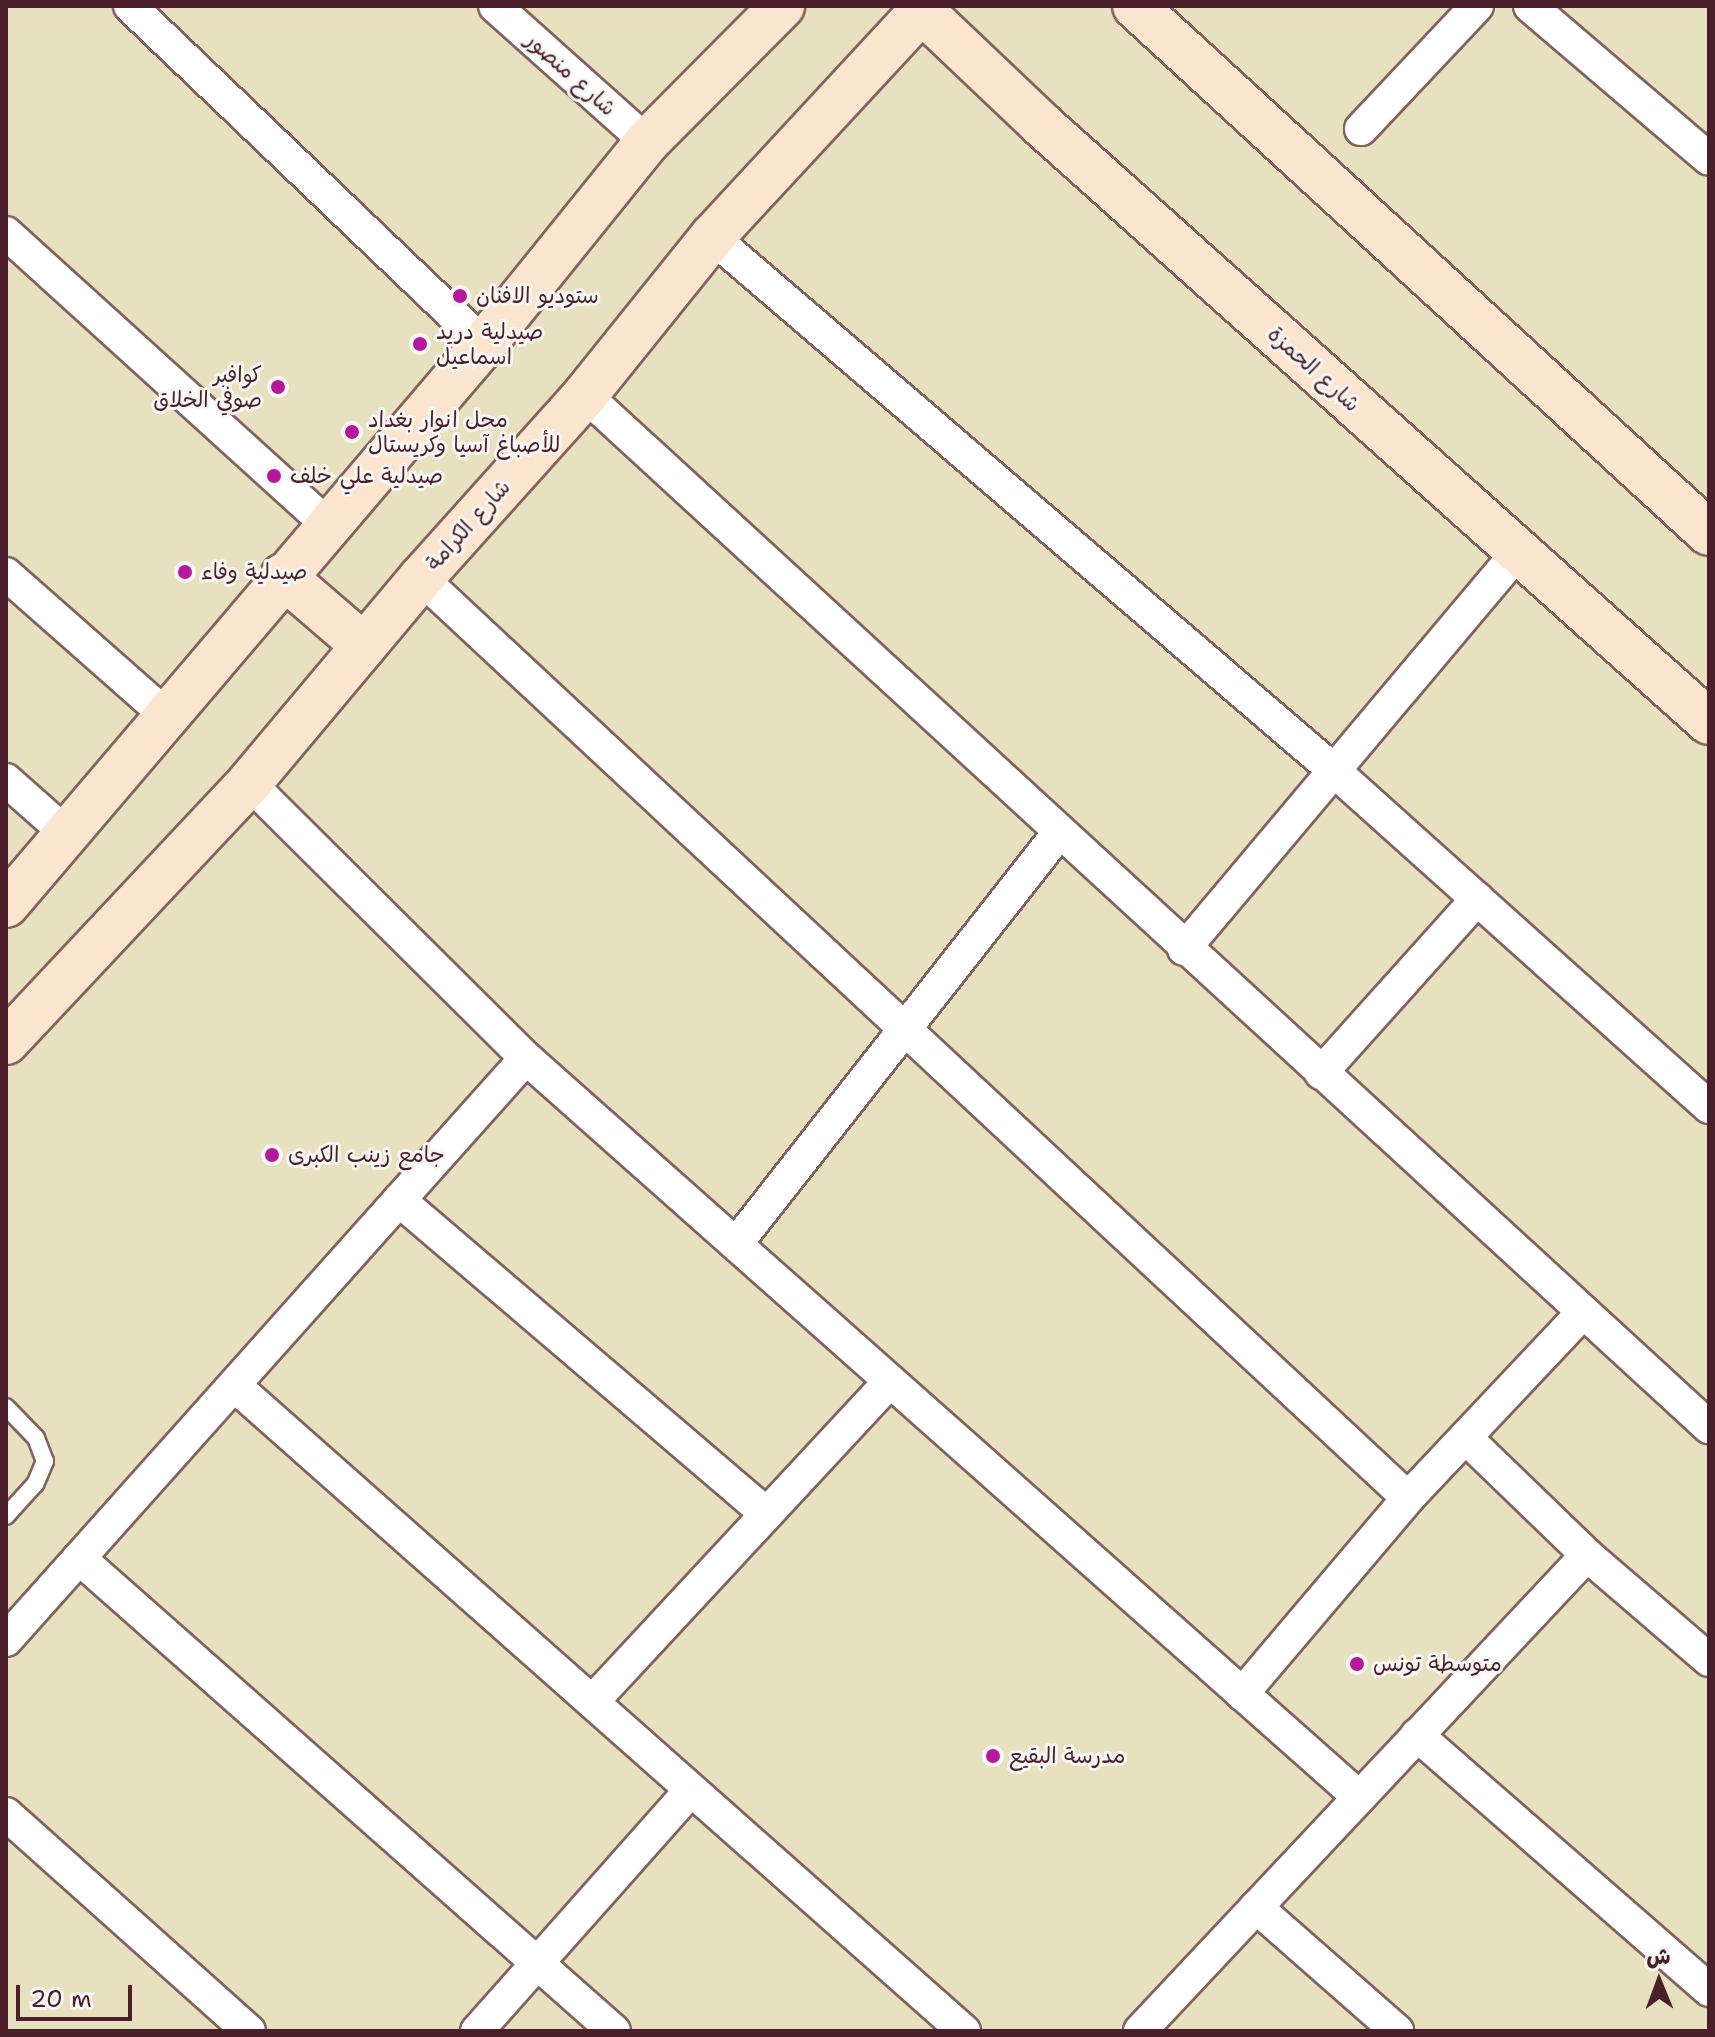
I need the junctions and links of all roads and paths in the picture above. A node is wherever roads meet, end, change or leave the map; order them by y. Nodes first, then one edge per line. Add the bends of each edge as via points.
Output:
1 (130, 6) edge
2 (495, 6) edge
3 (782, 6) edge
4 (1135, 6) edge
5 (1477, 6) edge
6 (1530, 6) edge
7 (924, 9) edge
8 (1361, 129) dead end
9 (647, 142) junction
10 (1709, 159) edge
11 (6, 233) edge
12 (712, 237) junction
13 (484, 344) junction
14 (585, 395) junction
15 (327, 524) junction
16 (1709, 533) edge
17 (1518, 552) junction
18 (6, 574) edge
19 (283, 576) junction
20 (421, 578) junction
21 (364, 646) junction
22 (166, 715) junction
23 (1709, 722) edge
24 (1331, 768) junction
25 (6, 780) edge
26 (249, 783) junction
27 (66, 833) junction
28 (1058, 834) junction
29 (1477, 899) junction
30 (6, 905) edge
31 (1184, 949) junction
32 (906, 1028) junction
33 (6, 1042) edge
34 (526, 1058) junction
35 (1321, 1073) junction
36 (1709, 1107) edge
37 (399, 1200) junction
38 (736, 1244) junction
39 (1583, 1312) junction
40 (890, 1381) junction
41 (234, 1385) junction
42 (6, 1407) edge
43 (1709, 1427) edge
44 (1467, 1439) junction
45 (1408, 1498) junction
46 (766, 1514) junction
47 (6, 1516) edge
48 (1587, 1555) junction
49 (79, 1558) junction
50 (6, 1640) edge
51 (1709, 1660) edge
52 (1242, 1694) junction
53 (592, 1702) junction
54 (1417, 1735) junction
55 (691, 1790) junction
56 (1359, 1797) junction
57 (6, 1814) edge
58 (1256, 1907) junction
59 (537, 1963) junction
60 (1709, 1990) edge
61 (249, 2031) edge
62 (477, 2031) edge
63 (614, 2031) edge
64 (964, 2031) edge
65 (1140, 2031) edge
66 (1397, 2031) edge

1 - 13 street
2 - 9 street, شارع منصور
3 - 9 street
4 - 16 street
5 - 8 street
6 - 10 street
7 - 12 street, شارع الكرامة
7 - 17 street, شارع الحمزة via 1042,125
9 - 13 street
11 - 15 street
12 - 14 street, شارع الكرامة
12 - 24 street
13 - 15 street
14 - 20 street, شارع الكرامة
14 - 28 street
15 - 19 street
17 - 23 street, شارع الحمزة
17 - 24 street
18 - 22 street
19 - 21 street
19 - 22 street
20 - 21 street, شارع الكرامة
20 - 32 street
21 - 26 street, شارع الكرامة
22 - 27 street
24 - 29 street
24 - 31 street
25 - 27 street
26 - 33 street, شارع الكرامة
26 - 34 street
27 - 30 street
28 - 31 street
28 - 32 street
29 - 35 street
29 - 36 street
31 - 35 street
32 - 38 street
32 - 45 street
34 - 37 street
34 - 38 street
35 - 39 street
37 - 41 street
37 - 46 street
38 - 40 street
39 - 43 street
39 - 44 street
40 - 46 street
40 - 52 street
41 - 49 street
41 - 53 street
42 - 47 lane via 36,1438 45,1461 35,1484
44 - 45 street
44 - 48 street
45 - 52 street
46 - 53 street
48 - 51 street
48 - 54 street
49 - 50 street
49 - 59 street
52 - 56 street
53 - 55 street
54 - 56 street
54 - 60 street
55 - 59 street
55 - 64 street
56 - 58 street
57 - 61 street
58 - 65 street
58 - 66 street
59 - 62 street
59 - 63 street

